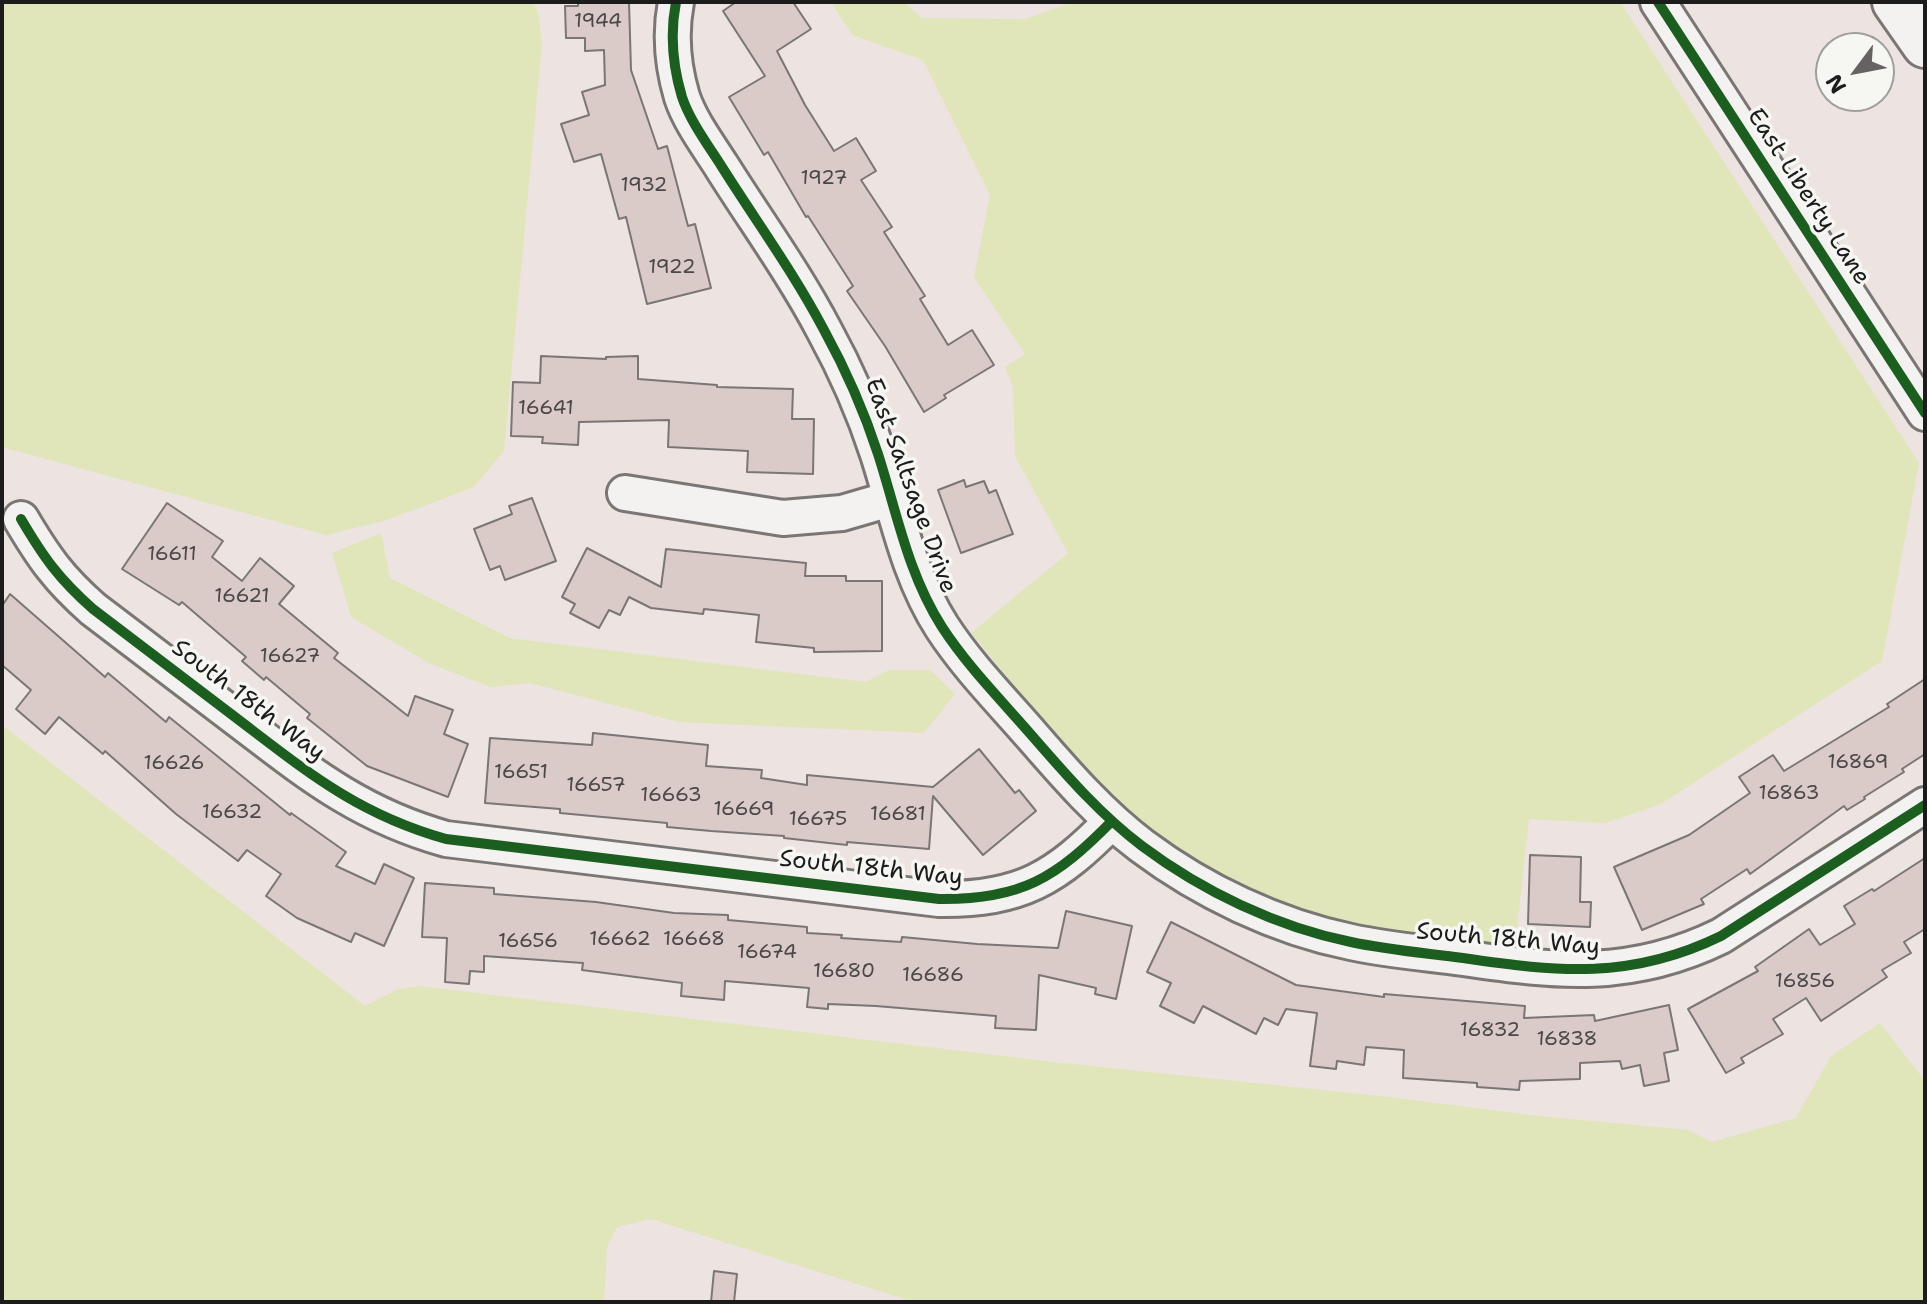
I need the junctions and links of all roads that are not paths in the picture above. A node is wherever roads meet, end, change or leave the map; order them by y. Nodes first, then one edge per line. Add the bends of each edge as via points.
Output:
1 (676, 2) edge
2 (1658, 2) edge
3 (1895, 2) edge
4 (1925, 45) edge
5 (1925, 413) edge
6 (625, 493) dead end
7 (890, 499) junction
8 (21, 519) dead end
9 (1925, 805) edge
10 (1112, 821) junction

1 - 7 street, East Saltsage Drive via 672,23 683,100 851,380
2 - 5 street, East Liberty Lane
3 - 4 highway
6 - 7 street via 783,518 842,513
7 - 10 street, East Saltsage Drive via 918,582 942,626 997,696
8 - 10 street, South 18th Way via 46,562 93,609 336,792 418,831 480,845 968,899 1041,880 1074,859
9 - 10 street, South 18th Way via 1721,936 1657,962 1589,971 1350,942 1304,929 1217,893

